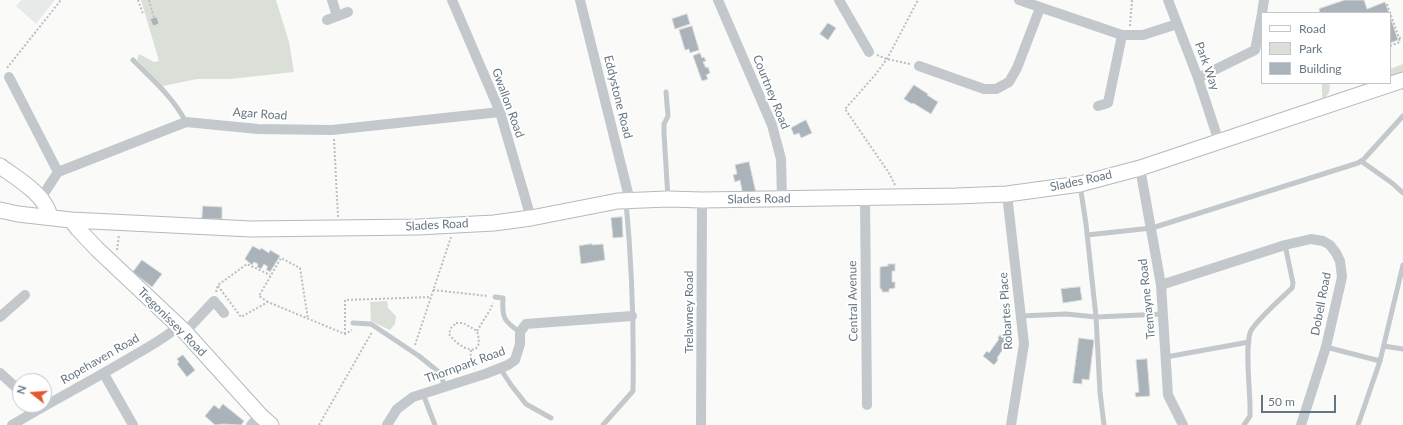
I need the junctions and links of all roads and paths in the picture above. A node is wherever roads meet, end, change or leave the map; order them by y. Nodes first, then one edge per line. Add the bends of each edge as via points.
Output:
1 (61, 0) edge
2 (138, 0) edge
3 (149, 0) edge
4 (332, 0) edge
5 (452, 0) edge
6 (580, 0) edge
7 (718, 0) edge
8 (839, 0) edge
9 (918, 0) edge
10 (1019, 0) edge
11 (1132, 0) edge
12 (1168, 0) edge
13 (1264, 0) edge
14 (1387, 4) dead end
15 (1040, 8) junction
16 (348, 12) dead end
17 (1262, 12) edge
18 (1390, 12) edge
19 (143, 14) dead end
20 (1391, 15) edge
21 (337, 16) junction
22 (154, 18) dead end
23 (1261, 18) edge
24 (326, 20) dead end
25 (1177, 24) junction
26 (1125, 36) junction
27 (1403, 37) edge
28 (1399, 38) junction
29 (1391, 45) edge
30 (869, 52) joint
31 (887, 59) junction
32 (133, 60) dead end
33 (919, 66) joint
34 (6, 75) joint
35 (1198, 78) junction
36 (1403, 80) edge
37 (666, 92) dead end
38 (1098, 106) dead end
39 (500, 112) junction
40 (1403, 116) edge
41 (186, 122) junction
42 (333, 130) junction
43 (1218, 142) junction
44 (1361, 161) junction
45 (0, 166) edge
46 (1140, 168) junction
47 (58, 172) junction
48 (1080, 184) junction
49 (1403, 193) edge
50 (1007, 194) junction
51 (901, 196) junction
52 (865, 197) junction
53 (41, 198) junction
54 (782, 198) junction
55 (668, 199) junction
56 (702, 200) junction
57 (628, 201) junction
58 (0, 210) edge
59 (50, 217) junction
60 (531, 218) junction
61 (71, 220) junction
62 (121, 222) junction
63 (453, 225) junction
64 (339, 228) junction
65 (1152, 228) junction
66 (1087, 235) junction
67 (1285, 245) junction
68 (1403, 264) edge
69 (117, 268) junction
70 (270, 276) junction
71 (1161, 285) junction
72 (218, 286) junction
73 (433, 290) junction
74 (25, 295) dead end
75 (430, 297) junction
76 (495, 297) junction
77 (214, 301) junction
78 (268, 302) junction
79 (224, 313) dead end
80 (1163, 314) junction
81 (632, 316) junction
82 (1021, 316) junction
83 (0, 317) edge
84 (1096, 317) junction
85 (308, 319) junction
86 (353, 323) joint
87 (375, 327) junction
88 (182, 329) junction
89 (477, 331) junction
90 (520, 332) junction
91 (345, 334) junction
92 (1249, 342) junction
93 (1384, 346) junction
94 (1326, 347) junction
95 (1403, 349) edge
96 (471, 350) junction
97 (411, 351) junction
98 (1166, 357) junction
99 (1380, 361) junction
100 (500, 368) junction
101 (0, 373) edge
102 (104, 374) junction
103 (485, 374) junction
104 (12, 384) edge
105 (445, 387) junction
106 (422, 394) junction
107 (52, 400) edge
108 (867, 405) dead end
109 (33, 413) edge
110 (551, 418) dead end
111 (255, 420) edge
112 (26, 421) edge
113 (12, 425) edge
114 (133, 425) edge
115 (271, 425) edge
116 (319, 425) edge
117 (387, 425) edge
118 (435, 425) edge
119 (603, 425) edge
120 (702, 425) edge
121 (1011, 425) edge
122 (1104, 425) edge
123 (1183, 425) edge
124 (1244, 425) edge
125 (1302, 425) edge
126 (1358, 425) edge

1 - 34 path
2 - 19 path
3 - 22 path
4 - 21 street
5 - 39 street, Gwallon Road
6 - 57 street, Eddystone Road
7 - 54 street, Courtney Road via 772,125 781,159
8 - 30 street
9 - 31 path
10 - 15 street
11 - 26 path
12 - 25 street, Park Way
13 - 17 street
14 - 18 path
15 - 26 street
15 - 33 street via 1017,68 1009,82 996,89 984,89
16 - 21 street
20 - 28 path
21 - 24 street
23 - 35 street via 1255,50
25 - 26 street via 1143,35
25 - 35 street, Park Way
26 - 38 street via 1108,102
27 - 28 path
28 - 29 path via 1400,42
30 - 31 path
31 - 33 path
31 - 51 path via 845,109
32 - 41 lane via 167,94
34 - 47 street
35 - 43 street, Park Way
36 - 43 street, Slades Road
37 - 55 lane via 668,116 664,128
39 - 42 street, Agar Road
39 - 60 street, Gwallon Road
40 - 44 lane
41 - 42 street, Agar Road via 258,129
41 - 47 street, Agar Road
42 - 64 path
43 - 46 street, Slades Road
44 - 49 lane
44 - 65 lane
45 - 53 street
46 - 48 street, Slades Road
46 - 65 street, Tremayne Road
47 - 53 street
48 - 50 street, Slades Road
48 - 66 lane
50 - 51 street, Slades Road
50 - 82 street, Robartes Place
51 - 52 street, Slades Road
52 - 54 street, Slades Road
52 - 108 street, Central Avenue
53 - 59 street via 49,209
54 - 56 street, Slades Road
55 - 56 street, Slades Road
55 - 57 street, Slades Road
56 - 120 street, Trelawney Road
57 - 60 street, Slades Road
57 - 81 lane
58 - 59 street, Slades Road
59 - 61 street, Slades Road
60 - 63 street, Slades Road
61 - 62 street, Slades Road
61 - 69 street, Tregonissey Road
62 - 64 street, Slades Road via 251,229
62 - 69 path
63 - 64 street, Slades Road
63 - 73 path
65 - 66 lane
65 - 71 street, Tremayne Road
66 - 84 lane
67 - 71 street, Dobell Road
67 - 92 lane via 1292,288 1250,332
67 - 94 street, Dobell Road via 1311,239 1323,241 1336,252 1340,261 1342,277
68 - 93 lane
69 - 88 street, Tregonissey Road
70 - 72 path via 247,264
70 - 78 path via 259,296
70 - 85 path via 281,258 300,268
71 - 80 street, Tremayne Road
72 - 77 path
72 - 78 path via 241,317
73 - 75 path
73 - 76 path
74 - 83 street
75 - 91 path via 345,300
75 - 97 path
76 - 89 path
76 - 90 lane via 503,298 502,314 509,325
77 - 79 street
77 - 88 street, Ropehaven Road
78 - 85 path
80 - 84 lane
80 - 98 street, Tremayne Road
81 - 90 street via 526,324
81 - 119 lane via 633,391
82 - 84 lane via 1066,314
82 - 121 street, Robartes Place via 1024,344
84 - 122 lane
85 - 91 path
86 - 87 lane via 371,324
86 - 91 path via 352,331
87 - 97 lane
87 - 116 path
88 - 102 street, Ropehaven Road
88 - 111 street, Tregonissey Road
89 - 96 path via 478,348
89 - 96 path via 463,323 456,323 450,328 449,334 454,340
90 - 100 street, Thornpark Road via 519,353 515,360
92 - 98 lane
92 - 124 lane via 1250,416
93 - 95 lane
93 - 99 lane
94 - 99 lane
94 - 125 street, Dobell Road
96 - 103 path via 470,365
97 - 105 lane via 440,373
98 - 123 street, Tremayne Road via 1168,395
99 - 126 lane
100 - 103 street, Thornpark Road
100 - 110 lane via 526,404
101 - 104 street
102 - 107 street, Ropehaven Road
102 - 114 street
103 - 105 street, Thornpark Road
105 - 106 street, Thornpark Road
106 - 117 street, Thornpark Road via 413,397 397,409
106 - 118 lane
109 - 112 street, Ropehaven Road
111 - 115 street, Tregonissey Road
112 - 113 street, Ropehaven Road

